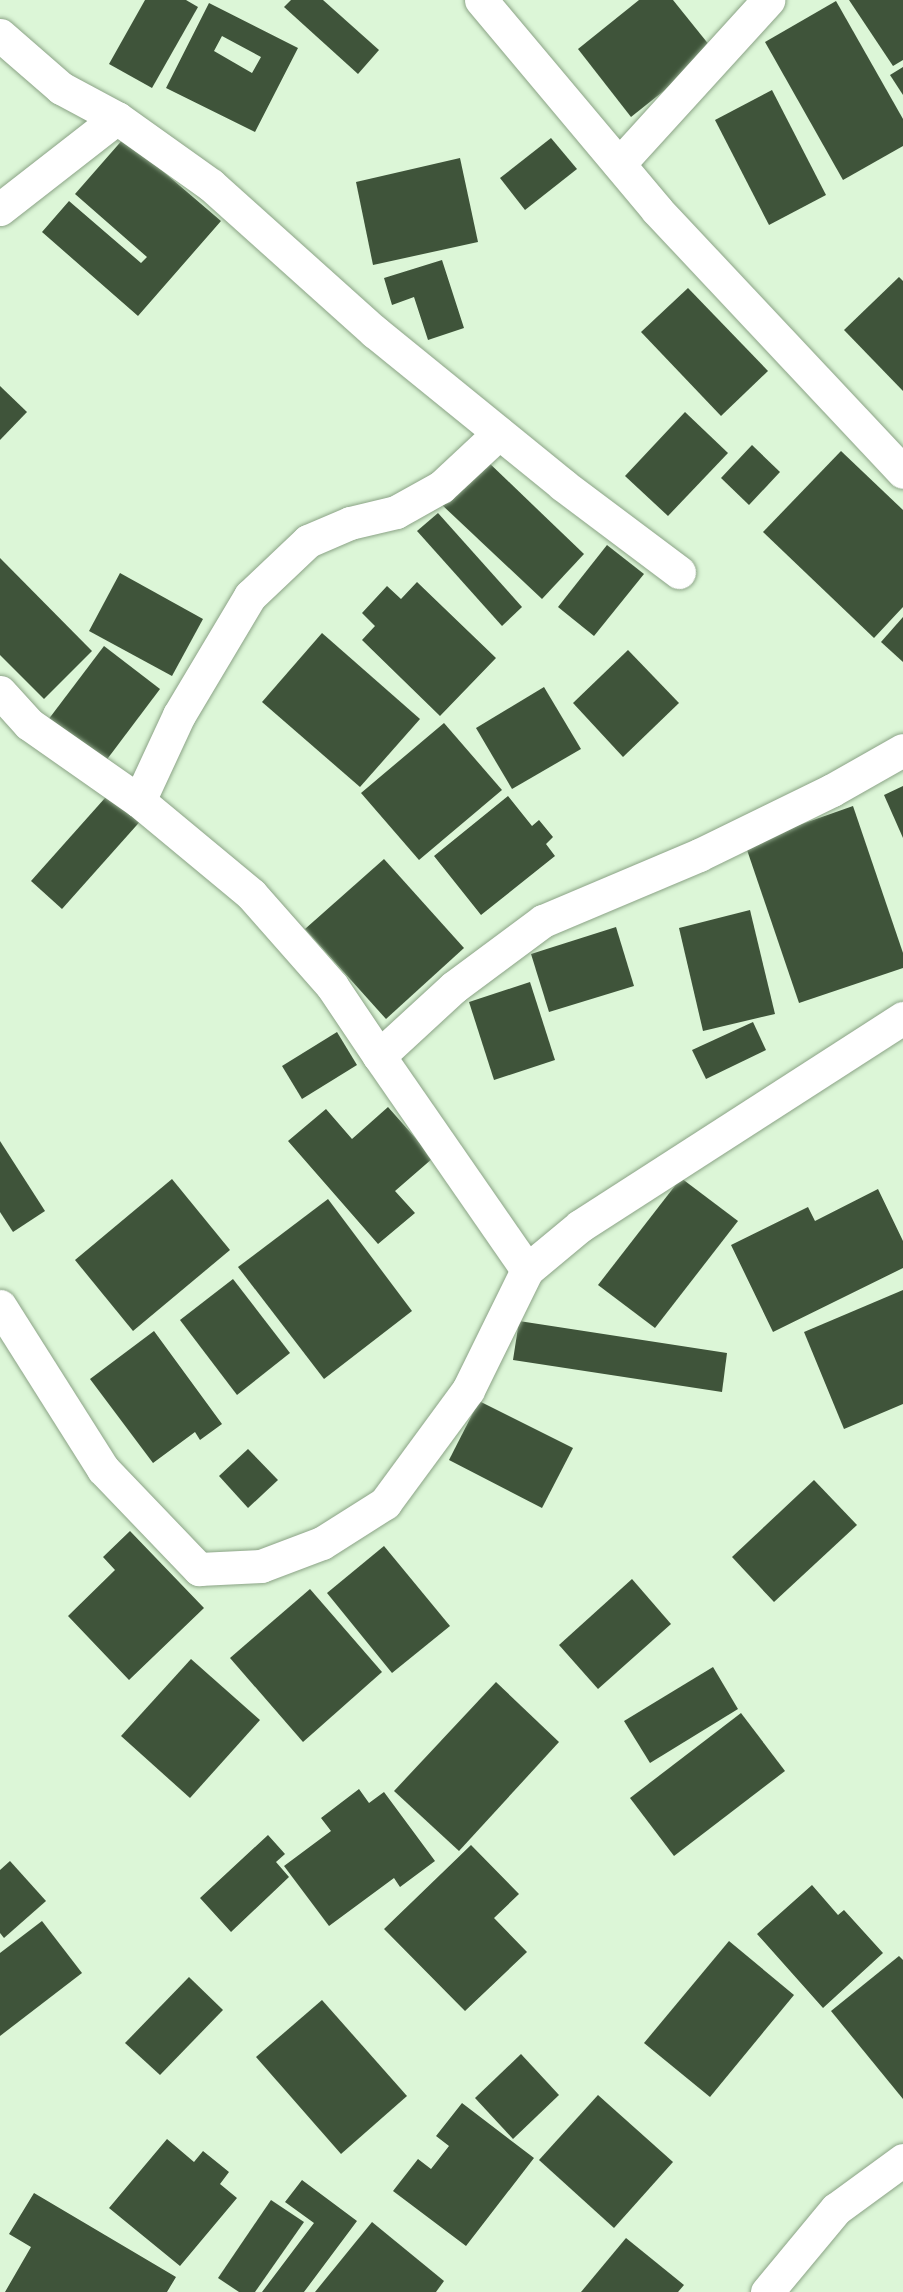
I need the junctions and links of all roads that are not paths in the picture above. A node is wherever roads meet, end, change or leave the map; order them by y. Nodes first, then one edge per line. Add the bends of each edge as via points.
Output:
1 (481, 0) edge
2 (768, 0) edge
3 (0, 35) edge
4 (117, 118) junction
5 (620, 164) junction
6 (0, 209) edge
7 (499, 434) junction
8 (903, 472) edge
9 (679, 572) dead end
10 (0, 692) edge
11 (903, 750) edge
12 (139, 801) junction
13 (903, 1018) edge
14 (378, 1056) junction
15 (527, 1270) junction
16 (0, 1306) edge
17 (903, 2160) edge
18 (767, 2292) edge

1 - 5 street
2 - 5 street
3 - 4 street via 61,88
4 - 6 street
4 - 7 street via 211,185 375,332
5 - 8 street via 657,210
7 - 9 street
7 - 12 street via 441,487 396,512 350,523 308,541 250,596 179,715
10 - 12 street via 29,724
11 - 14 street via 832,790 699,855 543,921 454,987
12 - 14 street via 251,894 332,986
13 - 15 street via 580,1226
14 - 15 street
15 - 16 street via 468,1390 385,1503 322,1543 261,1566 199,1569 103,1469
17 - 18 street via 836,2209

